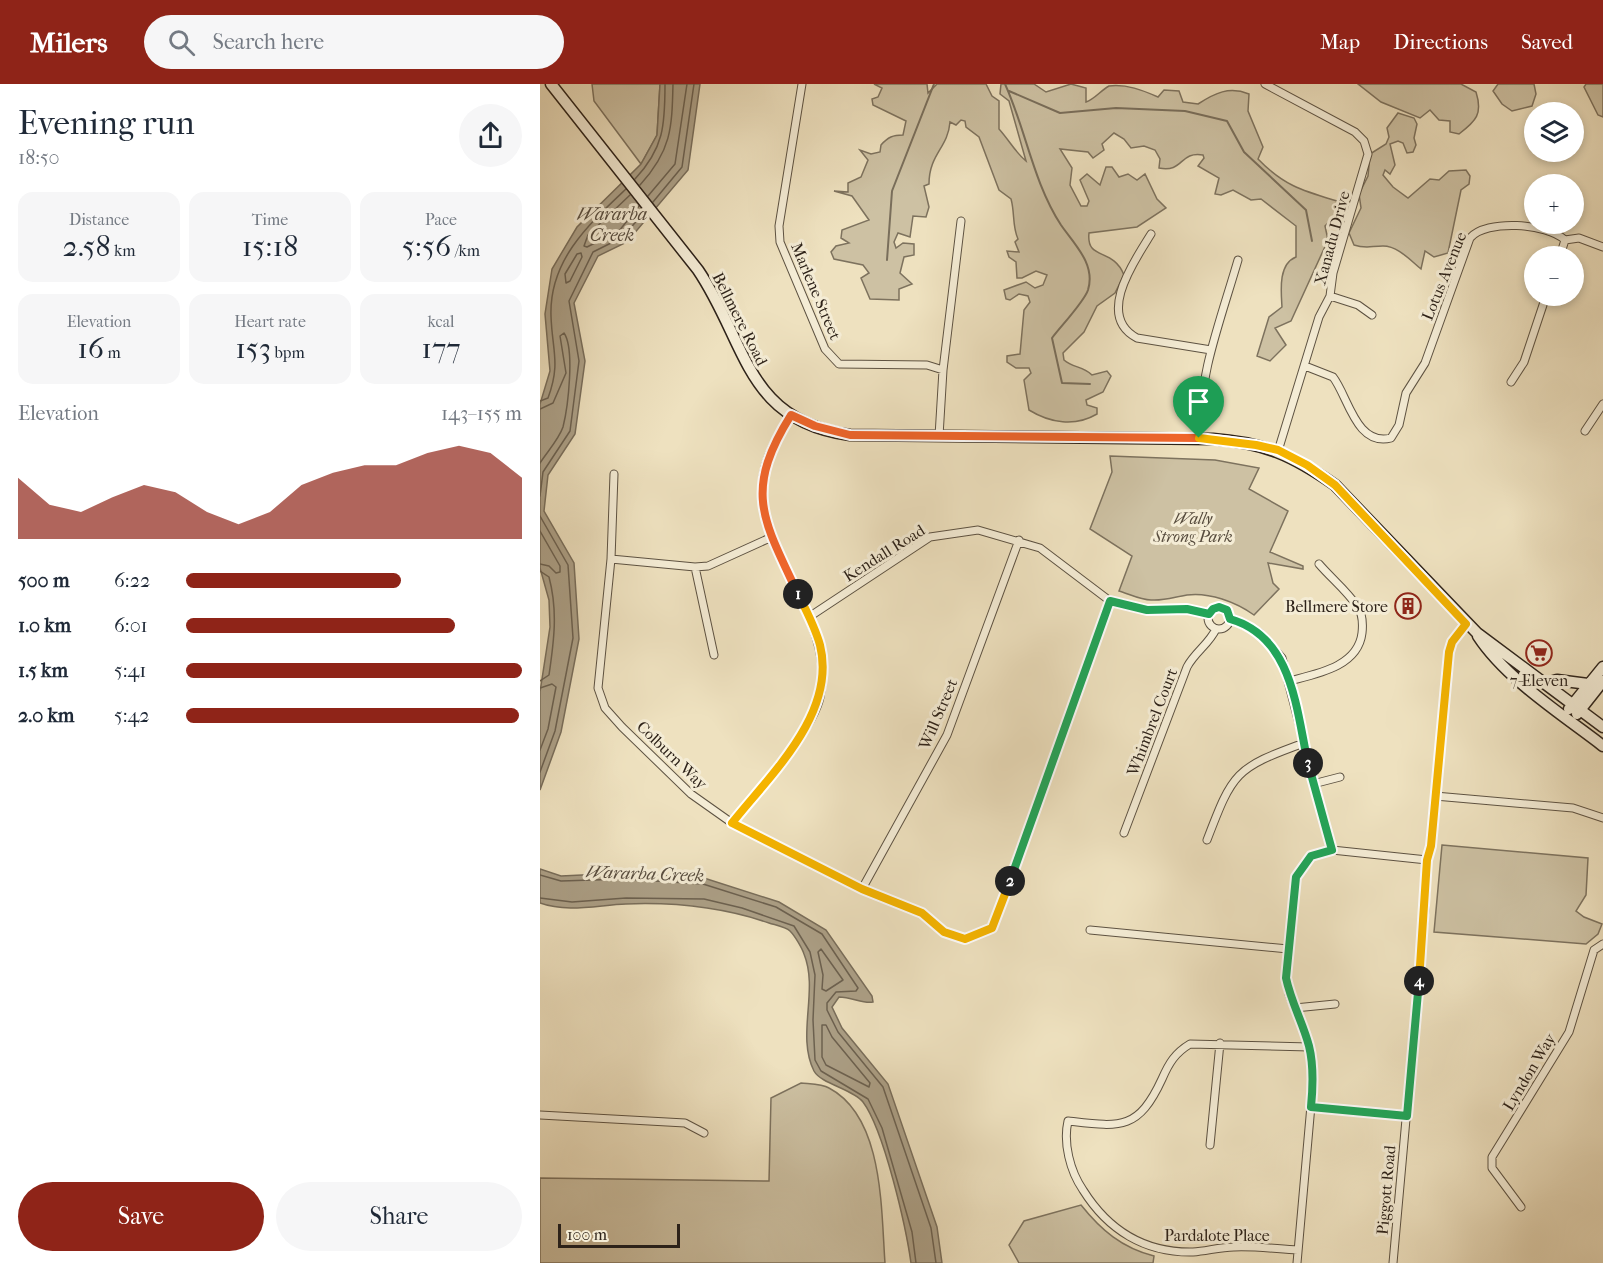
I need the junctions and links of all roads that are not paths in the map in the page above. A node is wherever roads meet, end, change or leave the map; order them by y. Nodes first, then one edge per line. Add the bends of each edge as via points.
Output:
1 (551, 84) edge
2 (802, 84) edge
3 (1265, 84) edge
4 (961, 221) dead end
5 (1152, 234) dead end
6 (1565, 240) junction
7 (1563, 246) edge
8 (1603, 247) edge
9 (1238, 260) dead end
10 (1330, 296) junction
11 (1543, 306) edge
12 (1372, 315) dead end
13 (1211, 350) junction
14 (1305, 366) junction
15 (943, 370) junction
16 (1511, 382) dead end
17 (1603, 404) edge
18 (791, 415) junction
19 (1585, 431) dead end
20 (939, 436) junction
21 (1199, 438) junction
22 (1278, 450) junction
23 (614, 474) dead end
24 (772, 537) junction
25 (1019, 540) junction
26 (611, 559) junction
27 (1319, 564) dead end
28 (695, 567) junction
29 (1110, 601) junction
30 (1209, 614) junction
31 (809, 617) junction
32 (1230, 619) junction
33 (1466, 624) junction
34 (1216, 629) junction
35 (1477, 633) junction
36 (714, 655) dead end
37 (1603, 668) edge
38 (1289, 681) junction
39 (1603, 681) edge
40 (1547, 683) junction
41 (1588, 684) junction
42 (1576, 706) junction
43 (1567, 718) junction
44 (1603, 727) edge
45 (1304, 743) junction
46 (1603, 746) edge
47 (1340, 777) dead end
48 (1313, 784) junction
49 (1435, 796) junction
50 (1603, 818) edge
51 (732, 823) junction
52 (1124, 833) dead end
53 (1207, 840) dead end
54 (1332, 850) junction
55 (1427, 860) junction
56 (862, 889) junction
57 (1090, 930) dead end
58 (1603, 944) edge
59 (1288, 949) junction
60 (1335, 1004) dead end
61 (1295, 1008) junction
62 (1220, 1043) junction
63 (1310, 1047) junction
64 (1311, 1107) junction
65 (540, 1115) edge
66 (1407, 1116) junction
67 (704, 1133) dead end
68 (1210, 1146) dead end
69 (1521, 1207) dead end
70 (1298, 1250) junction
71 (1297, 1263) edge
72 (1393, 1263) edge

1 - 18 main road, Bellmere Road via 715,295 760,388
2 - 15 street, Marlene Street via 779,226 785,257 825,349 839,364 927,365
3 - 10 street, Xanadu Drive via 1355,132 1366,147 1366,167 1333,273
4 - 15 street
5 - 13 street via 1127,273 1119,303 1121,325 1137,338
6 - 7 street
6 - 8 street, Lotus Avenue via 1579,238
6 - 14 street, Lotus Avenue via 1541,228 1487,226 1470,238 1425,363 1406,393 1395,435 1377,437 1360,426 1333,377
9 - 13 street
10 - 12 street via 1358,305
10 - 14 street, Xanadu Drive via 1319,317
11 - 16 street via 1524,362
13 - 21 street via 1201,389
14 - 22 street, Xanadu Drive
15 - 20 street
17 - 19 street
18 - 20 main road, Bellmere Road via 834,432
18 - 24 street via 769,453 763,476 762,495
20 - 21 main road, Bellmere Road
21 - 22 main road, Bellmere Road via 1234,440
22 - 33 main road, Bellmere Road via 1335,485
23 - 26 street, Colburn Way
24 - 28 street via 708,566
24 - 31 street
25 - 29 street, Kendall Road via 1040,548
25 - 31 street, Kendall Road via 978,530 930,537
25 - 56 street, Will Street via 947,735
26 - 28 street
26 - 51 street, Colburn Way via 598,688 604,708 691,794
27 - 38 street via 1358,607 1363,622 1361,641 1351,657 1332,669
28 - 36 street
29 - 30 street, Kendall Road via 1147,610 1187,609
29 - 56 street, Colburn Way via 992,928 965,939 944,932 922,913
30 - 32 street via 1222,608
30 - 34 street via 1209,623
31 - 51 street via 823,666 820,698 809,724
32 - 34 street via 1224,628
32 - 38 street via 1251,627 1269,641 1282,658
33 - 35 main road, Bellmere Road
33 - 49 street, Piggott Road via 1449,652
34 - 52 street, Whimbrel Court via 1187,667
35 - 40 main road, Bellmere Road
35 - 43 main road, Bellmere Road via 1487,650
37 - 41 main road
38 - 45 street
39 - 42 main road
40 - 41 main road via 1557,680
40 - 42 main road, Bellmere Road
41 - 42 main road
42 - 43 main road
42 - 44 main road, Bellmere Road
43 - 46 main road, Bellmere Road
45 - 48 street
45 - 53 street via 1258,760 1239,773 1225,793
47 - 48 street
48 - 54 street
49 - 50 street via 1572,808
49 - 55 street, Piggott Road
51 - 56 street, Colburn Way
54 - 55 street
54 - 59 street via 1311,856 1296,877
55 - 66 street, Piggott Road
57 - 59 street
58 - 69 street, Lyndon Way via 1594,950 1569,1032 1492,1157 1492,1168
59 - 61 street via 1286,978
60 - 61 street
61 - 63 street
62 - 63 street, Pardalote Place
62 - 68 street
62 - 70 street, Pardalote Place via 1190,1044 1179,1050 1147,1108 1137,1116 1103,1125 1068,1120 1066,1144 1079,1185 1103,1217 1140,1244 1178,1252 1232,1246
63 - 64 street
64 - 66 street
64 - 70 street
65 - 67 street via 685,1123
66 - 72 street, Piggott Road
70 - 71 street

